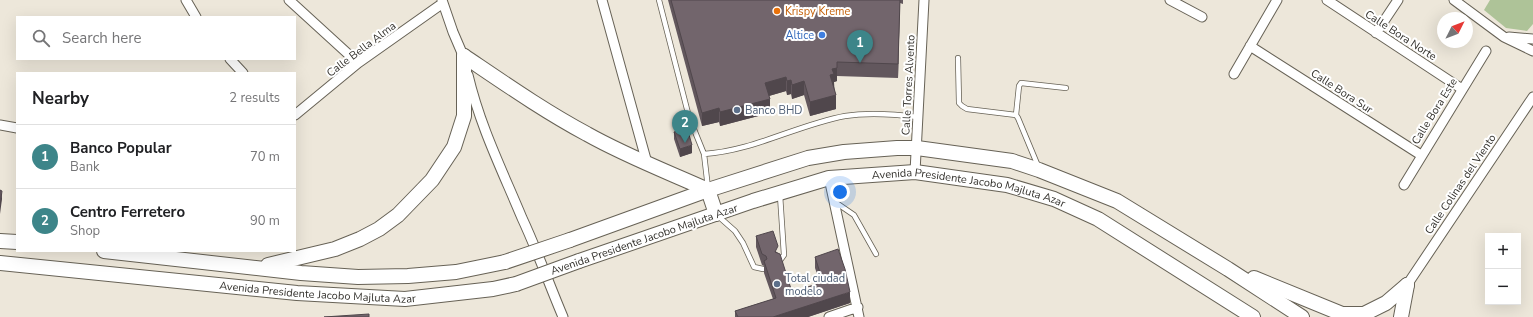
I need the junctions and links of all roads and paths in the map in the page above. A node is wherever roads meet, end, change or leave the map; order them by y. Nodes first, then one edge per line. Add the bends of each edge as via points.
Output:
1 (186, 0) edge
2 (289, 0) edge
3 (602, 0) edge
4 (660, 0) edge
5 (924, 0) edge
6 (1170, 0) edge
7 (1277, 0) edge
8 (1327, 0) edge
9 (1398, 0) edge
10 (1454, 0) edge
11 (442, 2) edge
12 (1183, 3) edge
13 (195, 16) edge
14 (1202, 17) dead end
15 (1376, 33) junction
16 (1504, 37) junction
17 (1533, 40) edge
18 (1250, 46) junction
19 (1486, 51) dead end
20 (1533, 51) edge
21 (464, 56) junction
22 (958, 58) dead end
23 (231, 60) edge
24 (358, 63) junction
25 (242, 72) edge
26 (1234, 74) dead end
27 (1066, 88) dead end
28 (1462, 89) junction
29 (1533, 97) edge
30 (296, 115) edge
31 (1016, 115) junction
32 (918, 117) junction
33 (0, 125) edge
34 (16, 128) edge
35 (917, 148) junction
36 (704, 154) junction
37 (1421, 155) junction
38 (647, 163) junction
39 (1039, 170) junction
40 (915, 172) junction
41 (829, 178) junction
42 (1404, 185) dead end
43 (708, 190) junction
44 (780, 193) junction
45 (835, 202) junction
46 (716, 214) junction
47 (0, 241) edge
48 (16, 242) edge
49 (113, 252) edge
50 (876, 254) dead end
51 (779, 262) edge
52 (0, 263) edge
53 (258, 268) junction
54 (1228, 269) junction
55 (763, 270) edge
56 (1407, 285) junction
57 (858, 308) junction
58 (563, 317) edge
59 (829, 317) edge
60 (859, 317) edge
61 (1253, 317) edge
62 (1302, 317) edge
63 (1401, 317) edge

1 - 13 street
2 - 24 street
3 - 38 street
4 - 36 lane via 689,117
5 - 32 street, Calle Torres Alvento
6 - 12 street
7 - 18 street
8 - 15 street, Calle Bora Norte
9 - 15 street
10 - 16 street
11 - 21 street
11 - 24 street, Calle Bella Alma
12 - 14 street
15 - 28 street, Calle Bora Norte
16 - 17 street
16 - 20 street
18 - 26 street
18 - 37 street, Calle Bora Sur
19 - 28 street, Calle Bora Este
21 - 38 main road via 560,119
21 - 53 main road via 464,116 454,147 432,180 398,215 379,229 335,249
21 - 58 street via 482,126
22 - 31 lane via 959,103 962,106 967,109
23 - 25 street
24 - 30 street, Calle Bella Alma
27 - 31 lane via 1021,83
28 - 37 street, Calle Bora Este
29 - 56 street, Calle Colinas del Viento
31 - 39 lane
32 - 35 street, Calle Torres Alvento
32 - 36 lane via 890,113 845,116 737,150
33 - 34 street
35 - 39 main road, Avenida Presidente Jacobo Majluta Azar via 1012,161
35 - 40 street, Calle Torres Alvento
35 - 43 main road, Avenida Presidente Jacobo Majluta Azar via 844,152 808,158
36 - 43 lane
37 - 42 street, Calle Bora Este
38 - 43 main road
39 - 54 main road, Avenida Presidente Jacobo Majluta Azar via 1116,201
40 - 41 main road, Avenida Presidente Jacobo Majluta Azar
40 - 61 main road, Avenida Presidente Jacobo Majluta Azar via 1007,185 1066,205 1098,219
41 - 44 main road, Avenida Presidente Jacobo Majluta Azar
41 - 45 street
43 - 46 main road
43 - 53 main road, Avenida Presidente Jacobo Majluta Azar, bridge via 505,262 456,272 358,277
44 - 46 main road, Avenida Presidente Jacobo Majluta Azar
44 - 51 lane via 784,255
45 - 50 lane via 854,215
45 - 57 street
46 - 52 main road, Avenida Presidente Jacobo Majluta Azar, bridge via 516,284 405,299 297,293
46 - 55 lane via 735,231 754,267
47 - 48 main road
49 - 53 main road, Avenida Presidente Jacobo Majluta Azar
54 - 56 main road via 1342,314 1364,314 1386,303
54 - 62 main road, Avenida Presidente Jacobo Majluta Azar
56 - 63 main road
57 - 59 street
57 - 60 street

